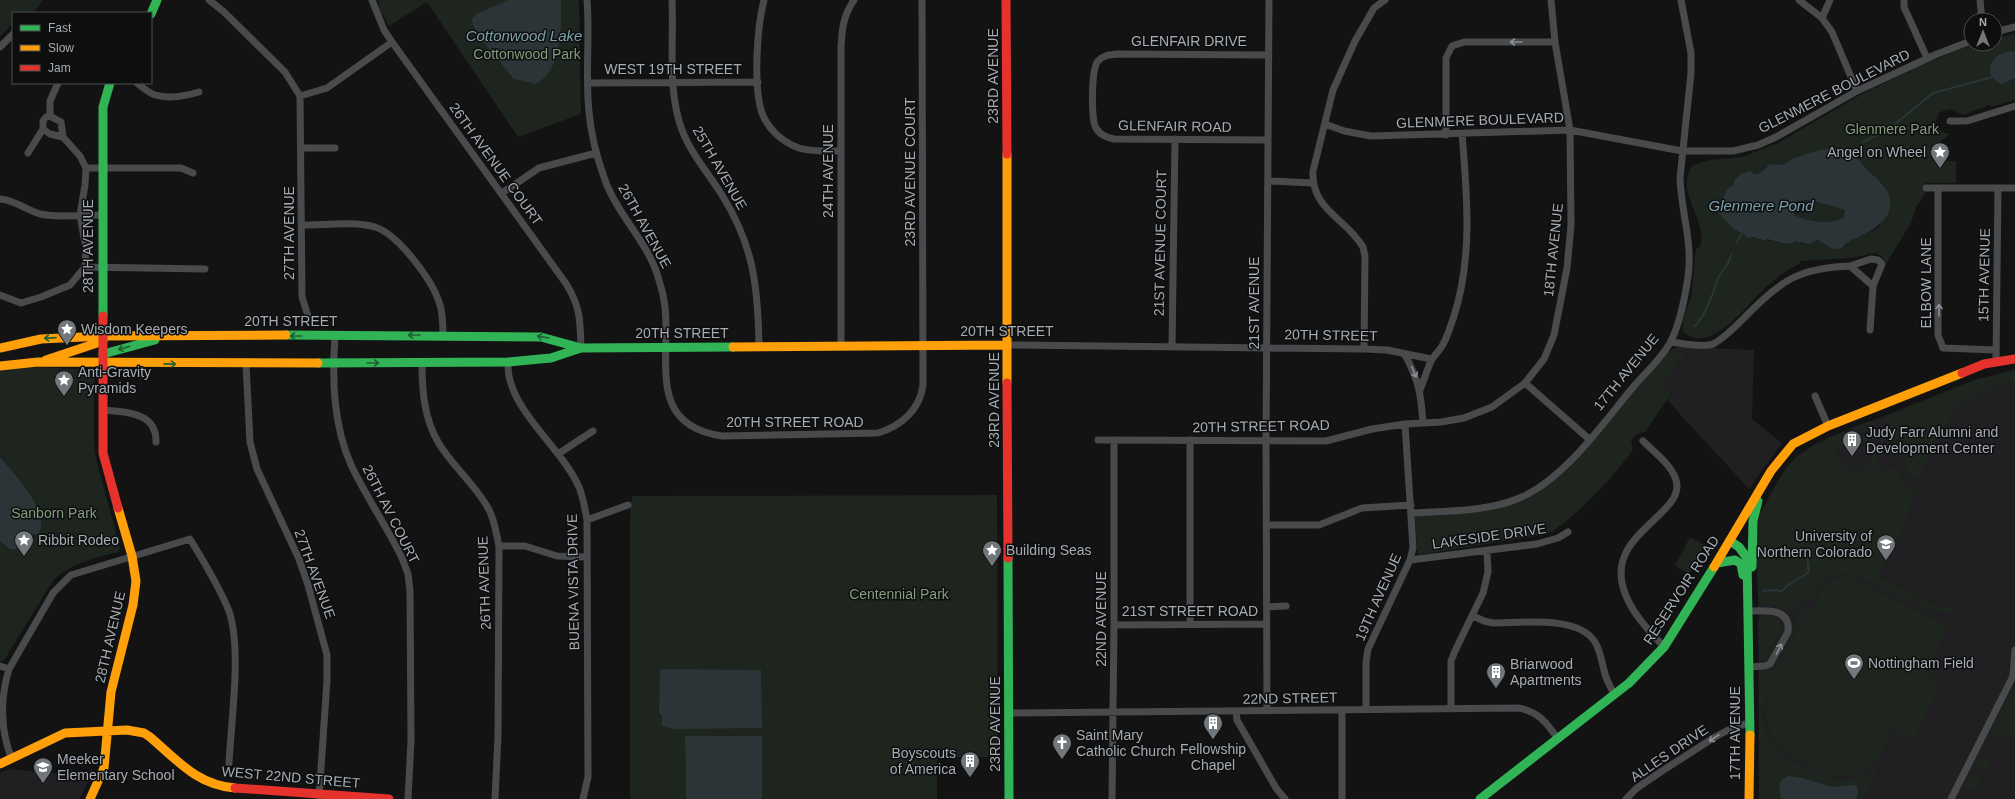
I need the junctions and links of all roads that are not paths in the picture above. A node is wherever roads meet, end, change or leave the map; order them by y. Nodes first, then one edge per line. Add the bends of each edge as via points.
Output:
1 (157, 0) edge
2 (209, 0) edge
3 (372, 0) edge
4 (587, 0) edge
5 (672, 0) edge
6 (764, 0) edge
7 (854, 0) edge
8 (922, 0) edge
9 (1006, 0) edge
10 (1269, 0) edge
11 (1373, 0) edge
12 (1385, 0) edge
13 (1551, 0) edge
14 (1681, 0) edge
15 (1799, 0) edge
16 (1830, 0) edge
17 (1904, 0) edge
18 (1980, 0) edge
19 (1374, 8) junction
20 (152, 12) edge
21 (1981, 12) edge
22 (1822, 18) junction
23 (2015, 27) edge
24 (2003, 30) edge
25 (12, 35) edge
26 (392, 42) junction
27 (1555, 42) junction
28 (1963, 44) edge
29 (0, 47) edge
30 (1110, 55) joint
31 (1268, 55) junction
32 (1927, 58) junction
33 (673, 82) junction
34 (758, 82) junction
35 (588, 83) junction
36 (58, 84) edge
37 (110, 84) edge
38 (138, 84) edge
39 (1857, 91) junction
40 (199, 92) dead end
41 (300, 96) junction
42 (2015, 106) edge
43 (50, 116) junction
44 (1950, 121) dead end
45 (1325, 124) junction
46 (43, 129) junction
47 (1570, 130) junction
48 (1462, 134) junction
49 (1446, 135) junction
50 (63, 137) junction
51 (1175, 139) junction
52 (1268, 140) junction
53 (302, 148) junction
54 (335, 148) dead end
55 (841, 151) junction
56 (1682, 151) junction
57 (28, 153) dead end
58 (596, 153) junction
59 (86, 168) junction
60 (102, 169) junction
61 (193, 173) dead end
62 (1268, 181) junction
63 (1313, 183) junction
64 (1926, 188) dead end
65 (1938, 188) junction
66 (1998, 188) junction
67 (2015, 188) edge
68 (502, 193) junction
69 (0, 199) edge
70 (80, 215) junction
71 (102, 215) junction
72 (302, 225) junction
73 (85, 266) junction
74 (1850, 266) junction
75 (102, 268) junction
76 (205, 269) dead end
77 (1873, 286) junction
78 (0, 295) edge
79 (308, 316) dead end
80 (1870, 330) dead end
81 (335, 335) junction
82 (443, 335) junction
83 (172, 336) junction
84 (103, 338) junction
85 (1670, 342) junction
86 (841, 345) junction
87 (923, 345) junction
88 (1007, 345) junction
89 (758, 346) junction
90 (665, 347) junction
91 (1172, 347) junction
92 (0, 348) edge
93 (581, 348) junction
94 (1267, 349) junction
95 (1364, 349) junction
96 (1996, 350) junction
97 (1405, 355) junction
98 (103, 358) junction
99 (1431, 359) junction
100 (2015, 359) edge
101 (1996, 361) junction
102 (38, 362) junction
103 (508, 362) junction
104 (334, 363) junction
105 (422, 363) junction
106 (246, 364) junction
107 (0, 366) edge
108 (1525, 383) junction
109 (1420, 390) junction
110 (1815, 396) dead end
111 (103, 410) junction
112 (1423, 423) junction
113 (1406, 424) junction
114 (1828, 426) junction
115 (593, 431) dead end
116 (1589, 439) junction
117 (1098, 440) dead end
118 (1114, 440) junction
119 (1190, 440) junction
120 (1266, 440) junction
121 (1643, 441) dead end
122 (156, 442) dead end
123 (558, 454) junction
124 (1761, 488) junction
125 (628, 504) dead end
126 (1411, 505) junction
127 (1412, 513) junction
128 (587, 520) junction
129 (1266, 525) junction
130 (1568, 532) dead end
131 (1730, 542) junction
132 (499, 546) junction
133 (1487, 551) junction
134 (132, 556) junction
135 (586, 557) junction
136 (1410, 560) junction
137 (1717, 563) junction
138 (1748, 584) junction
139 (1286, 606) dead end
140 (1267, 607) junction
141 (1748, 611) junction
142 (1473, 616) junction
143 (1190, 624) junction
144 (1266, 624) junction
145 (1114, 625) junction
146 (1664, 647) junction
147 (2015, 650) edge
148 (0, 666) edge
149 (1749, 667) junction
150 (9, 669) junction
151 (1614, 694) junction
152 (1451, 709) junction
153 (1342, 710) junction
154 (1366, 710) junction
155 (1267, 711) junction
156 (1113, 712) junction
157 (1236, 712) junction
158 (1009, 713) junction
159 (1750, 724) junction
160 (108, 730) junction
161 (1558, 739) junction
162 (12, 759) junction
163 (229, 763) dead end
164 (0, 764) edge
165 (319, 797) edge
166 (90, 799) edge
167 (389, 799) edge
168 (408, 799) edge
169 (495, 799) edge
170 (583, 799) edge
171 (1009, 799) edge
172 (1112, 799) edge
173 (1285, 799) edge
174 (1342, 799) edge
175 (1480, 799) edge
176 (1626, 799) edge
177 (1749, 799) edge
178 (1951, 799) edge

1 - 20 main road
2 - 41 street via 285,72
3 - 26 street, 26TH AVENUE COURT via 384,30
4 - 35 street, 26TH AVENUE
5 - 33 street, 25TH AVENUE
6 - 34 street via 760,18
7 - 55 street, 24TH AVENUE via 847,9 842,24
8 - 87 street, 23RD AVENUE COURT
9 - 88 main road, 23RD AVENUE
10 - 31 street, 21ST AVENUE
11 - 19 street
12 - 19 street
13 - 27 street, 18TH AVENUE
14 - 56 street, 17TH AVENUE via 1692,73
15 - 22 street
16 - 22 street
17 - 32 street via 1904,7
18 - 21 street
19 - 45 street via 1355,41 1333,90
22 - 39 street via 1832,32
23 - 24 street
25 - 29 street
26 - 41 street via 327,88
26 - 68 street, 26TH AVENUE COURT
27 - 47 street, 18TH AVENUE
27 -> 49 street via 1464,42 1452,46 1446,58
28 - 32 street, GLENMERE BOULEVARD
30 - 31 street, GLENFAIR DRIVE
30 - 51 street, GLENFAIR ROAD via 1096,63 1094,74 1093,121 1097,130 1104,136 1114,138
31 - 52 street, 21ST AVENUE
32 - 39 street, GLENMERE BOULEVARD
33 - 34 street, WEST 19TH STREET
33 - 35 street, WEST 19TH STREET
33 - 89 street, 25TH AVENUE via 677,112 683,131 740,227 754,272 758,303
34 - 55 street via 762,112 767,124 778,136 797,148
35 - 58 street, 26TH AVENUE via 589,111
36 - 43 street via 50,101
37 - 60 main road, 28TH AVENUE via 103,107
38 - 40 street via 154,94 166,96
39 - 56 street, GLENMERE BOULEVARD via 1758,145 1713,153
41 - 53 street, 27TH AVENUE
42 - 44 street via 1967,121
43 - 46 street via 43,122
43 - 50 street via 61,122
45 - 49 street, GLENMERE BOULEVARD via 1371,136
45 - 63 street via 1313,170
46 - 50 street via 50,134
46 - 57 street
47 - 48 street, GLENMERE BOULEVARD
47 - 56 street, GLENMERE BOULEVARD
47 - 108 street, 18TH AVENUE via 1571,225 1567,268 1547,353
48 - 49 street, GLENMERE BOULEVARD
48 - 99 street via 1468,205 1466,255 1454,314 1441,349
50 - 59 street via 80,156
51 - 52 street, GLENFAIR ROAD
51 - 91 street, 21ST AVENUE COURT
52 - 62 street, 21ST AVENUE
53 - 54 street
53 - 72 street, 27TH AVENUE
55 - 86 street, 24TH AVENUE
56 - 85 street, 17TH AVENUE via 1680,192 1689,243 1689,262 1686,290
58 - 68 street via 539,168
58 - 90 street, 26TH AVENUE via 618,208 656,268 665,307
59 - 60 street
59 - 70 street, 28TH AVENUE
60 - 61 street via 182,168
60 - 71 main road, 28TH AVENUE
62 - 63 street
62 - 94 street, 21ST AVENUE
63 - 95 street via 1323,204 1363,247
64 - 65 street
65 - 66 street
96 -> 65 street, ELBOW LANE via 1943,348 1938,335
66 - 67 street
66 - 96 street, 15TH AVENUE
68 - 93 street, 26TH AVENUE COURT via 576,300
69 - 70 street, 28TH AVENUE via 13,201 32,211 50,216
70 - 71 street
70 - 73 street, 28TH AVENUE via 86,248
71 - 75 main road, 28TH AVENUE
72 - 79 street, 27TH AVENUE via 302,297
72 - 82 street via 363,225 375,227 395,239 434,289 442,316
73 - 75 street
73 - 78 street, 28TH AVENUE via 70,285 42,297 21,303
74 - 77 street
74 - 77 street via 1871,259 1878,260 1882,264
74 - 85 street via 1811,269 1784,281 1714,344
75 - 76 street
75 - 84 main road, 28TH AVENUE
77 - 80 street
82 -> 81 main road, 20TH STREET
81 -> 83 main road, 20TH STREET
81 - 104 street
93 -> 82 main road, 20TH STREET via 541,337
83 - 84 main road, 20TH STREET
83 -> 98 main road via 146,341
84 -> 92 main road, 20TH STREET via 41,339
84 - 98 main road, 28TH AVENUE
84 - 102 main road
85 - 116 street, 17TH AVENUE
86 - 87 main road, 20TH STREET
86 - 89 main road, 20TH STREET
87 - 88 main road, 20TH STREET
87 - 90 street, 20TH STREET ROAD via 922,391 908,417 890,430 878,433 722,436 708,434 692,427 678,415 668,397
88 - 91 street, 20TH STREET
88 - 158 main road, 23RD AVENUE
89 - 90 main road, 20TH STREET
90 - 93 main road, 20TH STREET
91 - 94 street, 20TH STREET
93 - 103 main road, 20TH STREET via 551,358
94 - 95 street, 20TH STREET
94 - 120 street, 21ST AVENUE
95 - 97 street, 20TH STREET via 1387,350
96 - 101 street, 15TH AVENUE
97 - 99 street, 20TH STREET
97 -> 109 street via 1414,370
98 - 102 main road, 20TH STREET
98 -> 106 main road, 20TH STREET
98 - 111 main road, 28TH AVENUE
99 - 109 street
100 - 101 main road
101 - 114 main road, RESERVOIR ROAD
102 - 107 main road, 20TH STREET
103 - 105 main road, 20TH STREET
103 - 123 street, BUENA VISTA DRIVE via 509,379 516,396
104 -> 105 main road, 20TH STREET
104 - 106 main road, 20TH STREET
104 - 168 street, 26TH AV COURT via 340,432 352,466 392,537 408,574 412,610
105 - 132 street, 26TH AVENUE via 423,394 431,428 445,453 488,507
106 - 165 street, 27TH AVENUE via 250,442 257,469 301,565 325,648 327,681
108 - 112 street, 18TH AVENUE via 1503,401 1477,414
108 - 116 street
109 - 112 street
110 - 114 street
111 - 122 street via 142,417 152,425
111 - 134 main road, 28TH AVENUE via 103,453
112 - 113 street, 20TH STREET ROAD
113 - 120 street, 20TH STREET ROAD via 1372,428 1326,441
113 - 126 street, 19TH AVENUE
114 - 124 main road, RESERVOIR ROAD via 1794,444 1771,470
115 - 123 street
116 - 127 street, 17TH AVENUE via 1546,484 1520,498 1487,507
117 - 118 street, 20TH STREET ROAD
118 - 119 street, 20TH STREET ROAD
118 - 145 street, 22ND AVENUE
119 - 120 street, 20TH STREET ROAD
119 - 143 street
120 - 129 street, 21ST AVENUE
121 - 146 street via 1668,466 1677,488 1670,505 1631,542 1622,564 1622,587 1630,605
123 - 128 street, BUENA VISTA DRIVE via 578,485
124 - 131 main road, RESERVOIR ROAD
124 - 138 main road via 1754,517 1751,574
125 - 128 street
126 - 127 street, 19TH AVENUE
126 - 129 street via 1362,508 1319,524
127 - 136 street, 19TH AVENUE via 1413,548
128 - 135 street, BUENA VISTA DRIVE
129 - 140 street, 21ST AVENUE
130 - 133 street, LAKESIDE DRIVE via 1549,542
131 - 137 main road, RESERVOIR ROAD
131 - 138 main road, 17TH AVENUE via 1739,546 1745,553
132 - 135 street via 525,546 557,556
132 - 169 street, 26TH AVENUE
133 - 136 street, LAKESIDE DRIVE
133 - 142 street via 1487,579
134 - 150 street via 74,574 59,586
134 - 160 main road, 28TH AVENUE via 135,594 111,692
134 - 163 street via 190,539 220,591 229,611 235,647
135 - 170 street, BUENA VISTA DRIVE via 588,777
136 - 154 street, 19TH AVENUE via 1368,649
137 - 138 main road via 1732,559 1739,562
137 - 146 main road, RESERVOIR ROAD
138 - 141 main road, 17TH AVENUE
139 - 140 street
140 - 144 street, 21ST AVENUE
141 - 149 main road, 17TH AVENUE
149 -> 141 street, 17TH AVENUE via 1770,664 1788,632 1788,627 1786,618 1777,612
142 - 151 street via 1492,623 1563,623 1578,627 1594,642
142 - 152 street via 1451,661
143 - 144 street, 21ST STREET ROAD
143 - 145 street, 21ST STREET ROAD
144 - 155 street, 21ST AVENUE
145 - 156 street, 22ND AVENUE
146 - 151 main road, RESERVOIR ROAD via 1637,676
147 - 178 street via 2013,676
148 - 150 street
149 - 159 main road, 17TH AVENUE
150 - 162 street via 2,719 4,739
151 - 161 main road, RESERVOIR ROAD
152 - 154 street, 22ND STREET
152 - 161 street, 22ND STREET via 1527,710 1542,718
153 - 154 street, 22ND STREET
153 - 155 street, 22ND STREET
153 - 174 street
155 - 157 street, 22ND STREET
156 - 157 street, 22ND STREET
156 - 158 street, 22ND STREET
156 - 172 street, 22ND AVENUE
157 - 173 street via 1242,730
158 - 171 main road, 23RD AVENUE
159 -> 176 street, ALLES DRIVE via 1734,727 1715,737 1656,775
159 - 177 main road, 17TH AVENUE
160 - 162 main road, WEST 22ND STREET via 65,733
160 - 165 main road, WEST 22ND STREET via 127,730 144,734 160,744 195,776 219,787
160 - 166 main road, 28TH AVENUE via 104,768
161 - 175 main road, RESERVOIR ROAD
162 - 164 main road, WEST 22ND STREET
165 - 167 main road, WEST 22ND STREET

